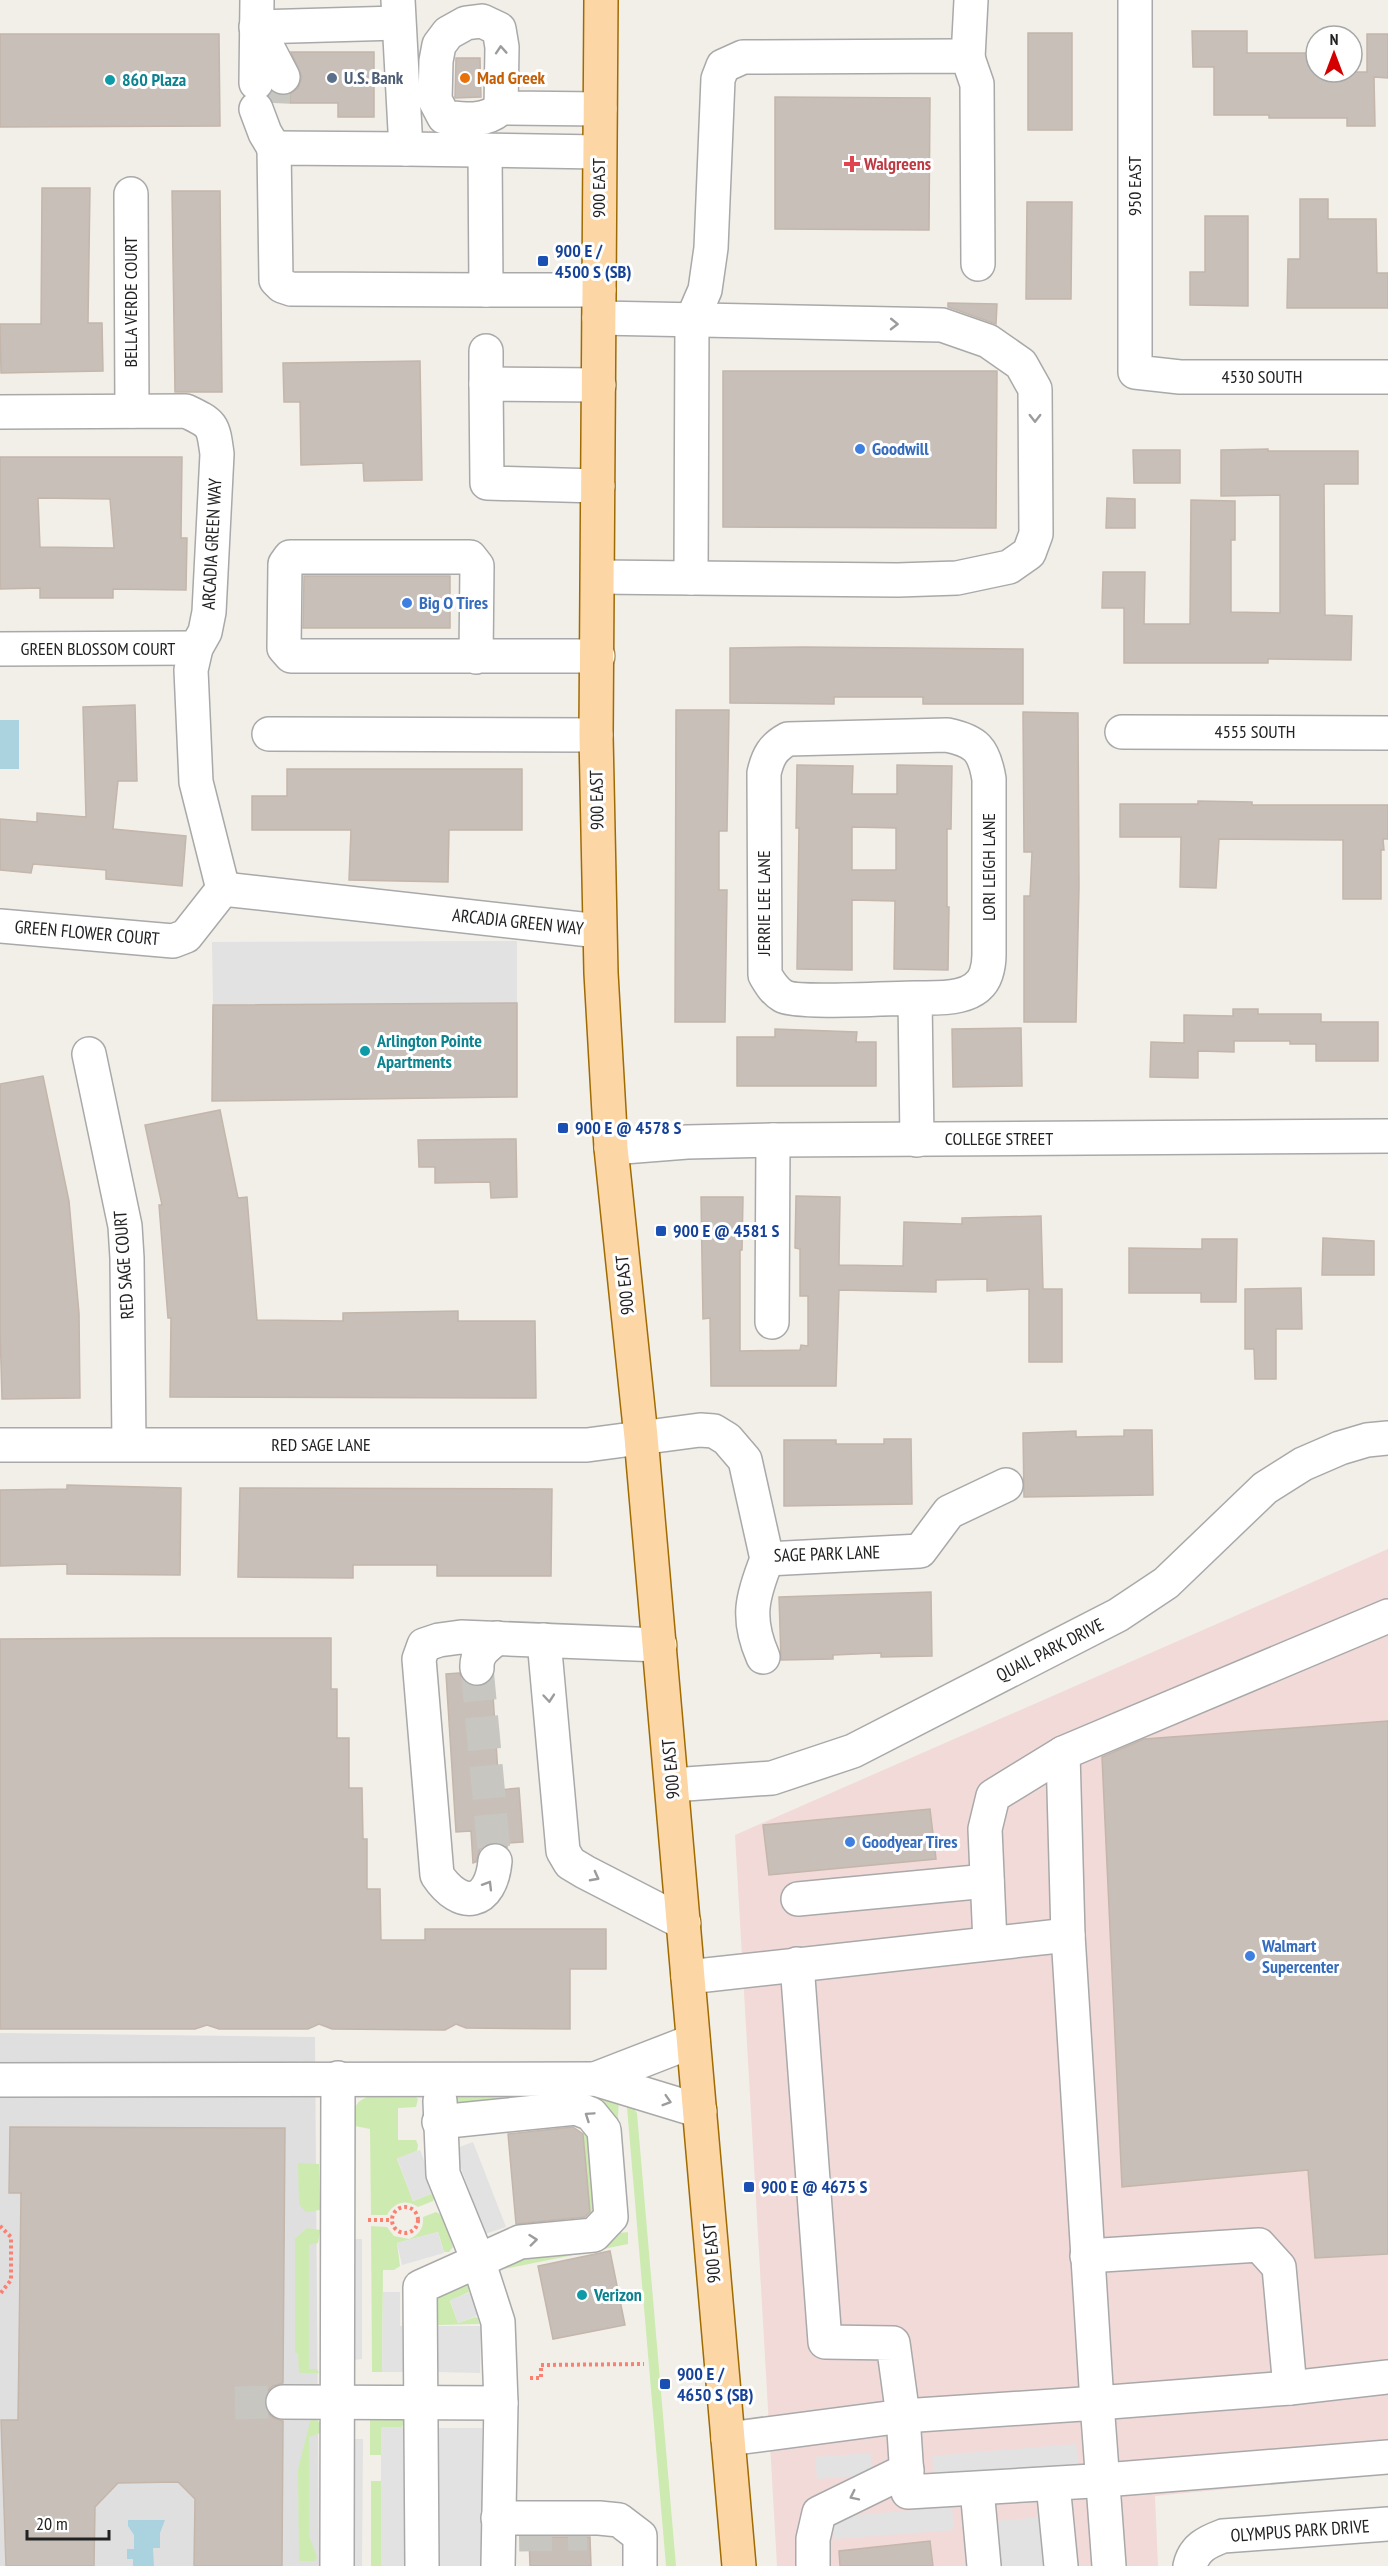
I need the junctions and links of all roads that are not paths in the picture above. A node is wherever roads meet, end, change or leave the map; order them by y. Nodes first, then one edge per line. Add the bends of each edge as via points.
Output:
1 (601, 0) edge
2 (971, 0) edge
3 (1135, 0) edge
4 (398, 12) edge
5 (257, 14) edge
6 (968, 58) junction
7 (265, 103) junction
8 (501, 108) dead end
9 (600, 110) junction
10 (406, 148) junction
11 (485, 150) junction
12 (599, 152) junction
13 (130, 194) dead end
14 (978, 264) dead end
15 (486, 290) junction
16 (599, 304) junction
17 (692, 320) junction
18 (486, 351) dead end
19 (1135, 372) joint
20 (1388, 377) edge
21 (486, 384) junction
22 (599, 385) junction
23 (132, 411) junction
24 (0, 412) edge
25 (598, 486) junction
26 (598, 577) junction
27 (691, 578) junction
28 (196, 648) junction
29 (0, 649) edge
30 (598, 656) junction
31 (476, 657) junction
32 (1122, 732) dead end
33 (1388, 733) edge
34 (269, 734) dead end
35 (596, 735) junction
36 (776, 745) joint
37 (223, 889) junction
38 (0, 926) edge
39 (600, 931) junction
40 (915, 998) junction
41 (89, 1054) dead end
42 (1388, 1136) edge
43 (773, 1140) junction
44 (917, 1140) junction
45 (611, 1148) junction
46 (772, 1322) dead end
47 (641, 1437) junction
48 (1388, 1438) edge
49 (0, 1444) edge
50 (129, 1444) junction
51 (1006, 1485) dead end
52 (767, 1559) junction
53 (1388, 1616) edge
54 (497, 1638) junction
55 (544, 1640) junction
56 (660, 1645) junction
57 (763, 1657) dead end
58 (477, 1668) tunnel mouth
59 (1063, 1753) junction
60 (672, 1785) junction
61 (495, 1861) tunnel mouth
62 (987, 1881) junction
63 (798, 1899) dead end
64 (684, 1923) junction
65 (1068, 1935) junction
66 (990, 1943) junction
67 (797, 1964) junction
68 (688, 1977) junction
69 (693, 2041) junction
70 (338, 2078) junction
71 (440, 2078) junction
72 (595, 2079) junction
73 (0, 2080) edge
74 (700, 2111) junction
75 (440, 2122) junction
76 (1087, 2256) junction
77 (478, 2260) junction
78 (1388, 2377) edge
79 (1290, 2388) junction
80 (337, 2400) junction
81 (283, 2402) tunnel mouth
82 (420, 2402) junction
83 (501, 2403) junction
84 (1096, 2403) junction
85 (903, 2416) junction
86 (728, 2439) junction
87 (1388, 2457) edge
88 (907, 2470) junction
89 (1102, 2480) junction
90 (1053, 2484) junction
91 (977, 2489) junction
92 (508, 2524) junction
93 (1388, 2524) edge
94 (337, 2566) edge
95 (422, 2566) edge
96 (498, 2566) edge
97 (640, 2566) edge
98 (739, 2566) edge
99 (813, 2566) edge
100 (984, 2566) edge
101 (1061, 2566) edge
102 (1109, 2566) edge
103 (1190, 2566) edge

1 - 9 main road, 900 EAST
2 - 6 street
3 - 19 street, 950 EAST
4 - 5 street
4 - 10 street
5 - 7 street
6 - 14 street via 977,84
6 - 17 street via 743,57 723,66 718,79 711,248 705,291
7 - 10 street
7 - 15 street via 275,270 276,280 282,286
8 - 9 street
9 - 12 main road, 900 EAST
10 - 11 street
11 - 12 street
11 - 15 street
12 - 16 main road, 900 EAST
13 - 23 street, BELLA VERDE COURT
15 - 16 street
16 - 17 street
16 - 22 main road, 900 EAST
17 - 27 street
17 -> 27 street via 942,325 988,340 1021,364 1035,389 1036,534 1029,552 1009,567 957,578
18 - 21 street
19 - 20 street, 4530 SOUTH via 1180,377
21 - 22 street
21 - 25 street via 487,483
22 - 25 main road, 900 EAST
23 - 24 street, ARCADIA GREEN WAY
23 - 28 street, ARCADIA GREEN WAY via 186,411 208,422 214,433 217,454 209,612 205,632
25 - 26 main road, 900 EAST
26 - 27 street
26 - 30 main road, 900 EAST
28 - 29 street, GREEN BLOSSOM COURT
28 - 37 street, ARCADIA GREEN WAY via 192,670 196,782
30 - 31 street
30 - 35 main road, 900 EAST
31 - 31 street via 291,656 284,648 285,564 290,557 470,557 477,566
32 - 33 street, 4555 SOUTH
34 - 35 street
35 - 39 main road, 900 EAST
36 - 40 street, JERRIE LEE LANE via 764,773 765,975 785,997
36 - 40 street, LORI LEIGH LANE via 803,737 947,735 978,747 990,779 990,955 986,976 971,991 951,998
37 - 38 street, GREEN FLOWER COURT via 186,936 173,941
37 - 39 street, ARCADIA GREEN WAY
39 - 45 main road, 900 EAST
40 - 44 street
41 - 50 street, RED SAGE COURT via 125,1226
42 - 44 street, COLLEGE STREET
43 - 44 street, COLLEGE STREET
43 - 45 street, COLLEGE STREET
43 - 46 street
45 - 47 main road, 900 EAST
47 - 50 street, RED SAGE LANE via 587,1445
47 - 52 street, SAGE PARK LANE via 700,1430 714,1431 727,1439 745,1460
47 - 56 main road, 900 EAST
48 - 60 street, QUAIL PARK DRIVE via 1340,1448 1303,1464 1265,1488 1166,1583 1118,1615 853,1751 772,1778
49 - 50 street, RED SAGE LANE
51 - 52 street, SAGE PARK LANE via 949,1512 920,1551
52 - 57 street via 755,1592 752,1625
53 - 59 street
54 - 55 street
54 - 58 street via 483,1648
54 -> 61 street via 461,1636 439,1640 424,1645 419,1659 437,1875 454,1894 466,1899 479,1896 488,1889
55 - 56 street
55 -> 64 street via 563,1851 570,1863 585,1872
56 - 60 main road, 900 EAST
59 - 62 street via 993,1796 985,1829
59 - 65 street
60 - 64 main road, 900 EAST
62 - 63 street
62 - 66 street
64 - 68 main road, 900 EAST
65 - 66 street
65 - 76 street
66 - 67 street
67 - 68 street
67 - 85 street via 825,2342 893,2343
68 - 69 main road, 900 EAST
69 - 72 street
69 - 74 main road, 900 EAST
70 - 71 street
70 - 73 street
70 - 80 street
71 - 72 street
71 - 75 street
72 -> 74 street
74 - 86 main road, 900 EAST
75 - 77 street via 443,2174
77 -> 75 street via 520,2242 594,2235 611,2217 604,2130 591,2114 576,2108
76 - 79 street via 1259,2245 1279,2267
76 - 84 street
77 - 82 street via 420,2287
77 - 83 street via 498,2322
78 - 79 street
79 - 84 street
80 - 81 street
80 - 82 street
80 - 94 street
82 - 83 street
82 - 95 street
83 - 92 street
84 - 85 street
84 - 89 street
85 - 86 street
85 - 88 street
86 - 98 main road, 900 EAST
87 - 89 street
88 - 91 street via 908,2492
88 -> 99 street via 819,2513 813,2539
89 - 90 street
89 - 102 street
90 - 91 street
90 - 101 street
91 - 100 street
92 - 96 street
92 - 97 street via 594,2526 619,2520 640,2536
93 - 103 street, OLYMPUS PARK DRIVE via 1223,2536 1207,2542 1193,2554

